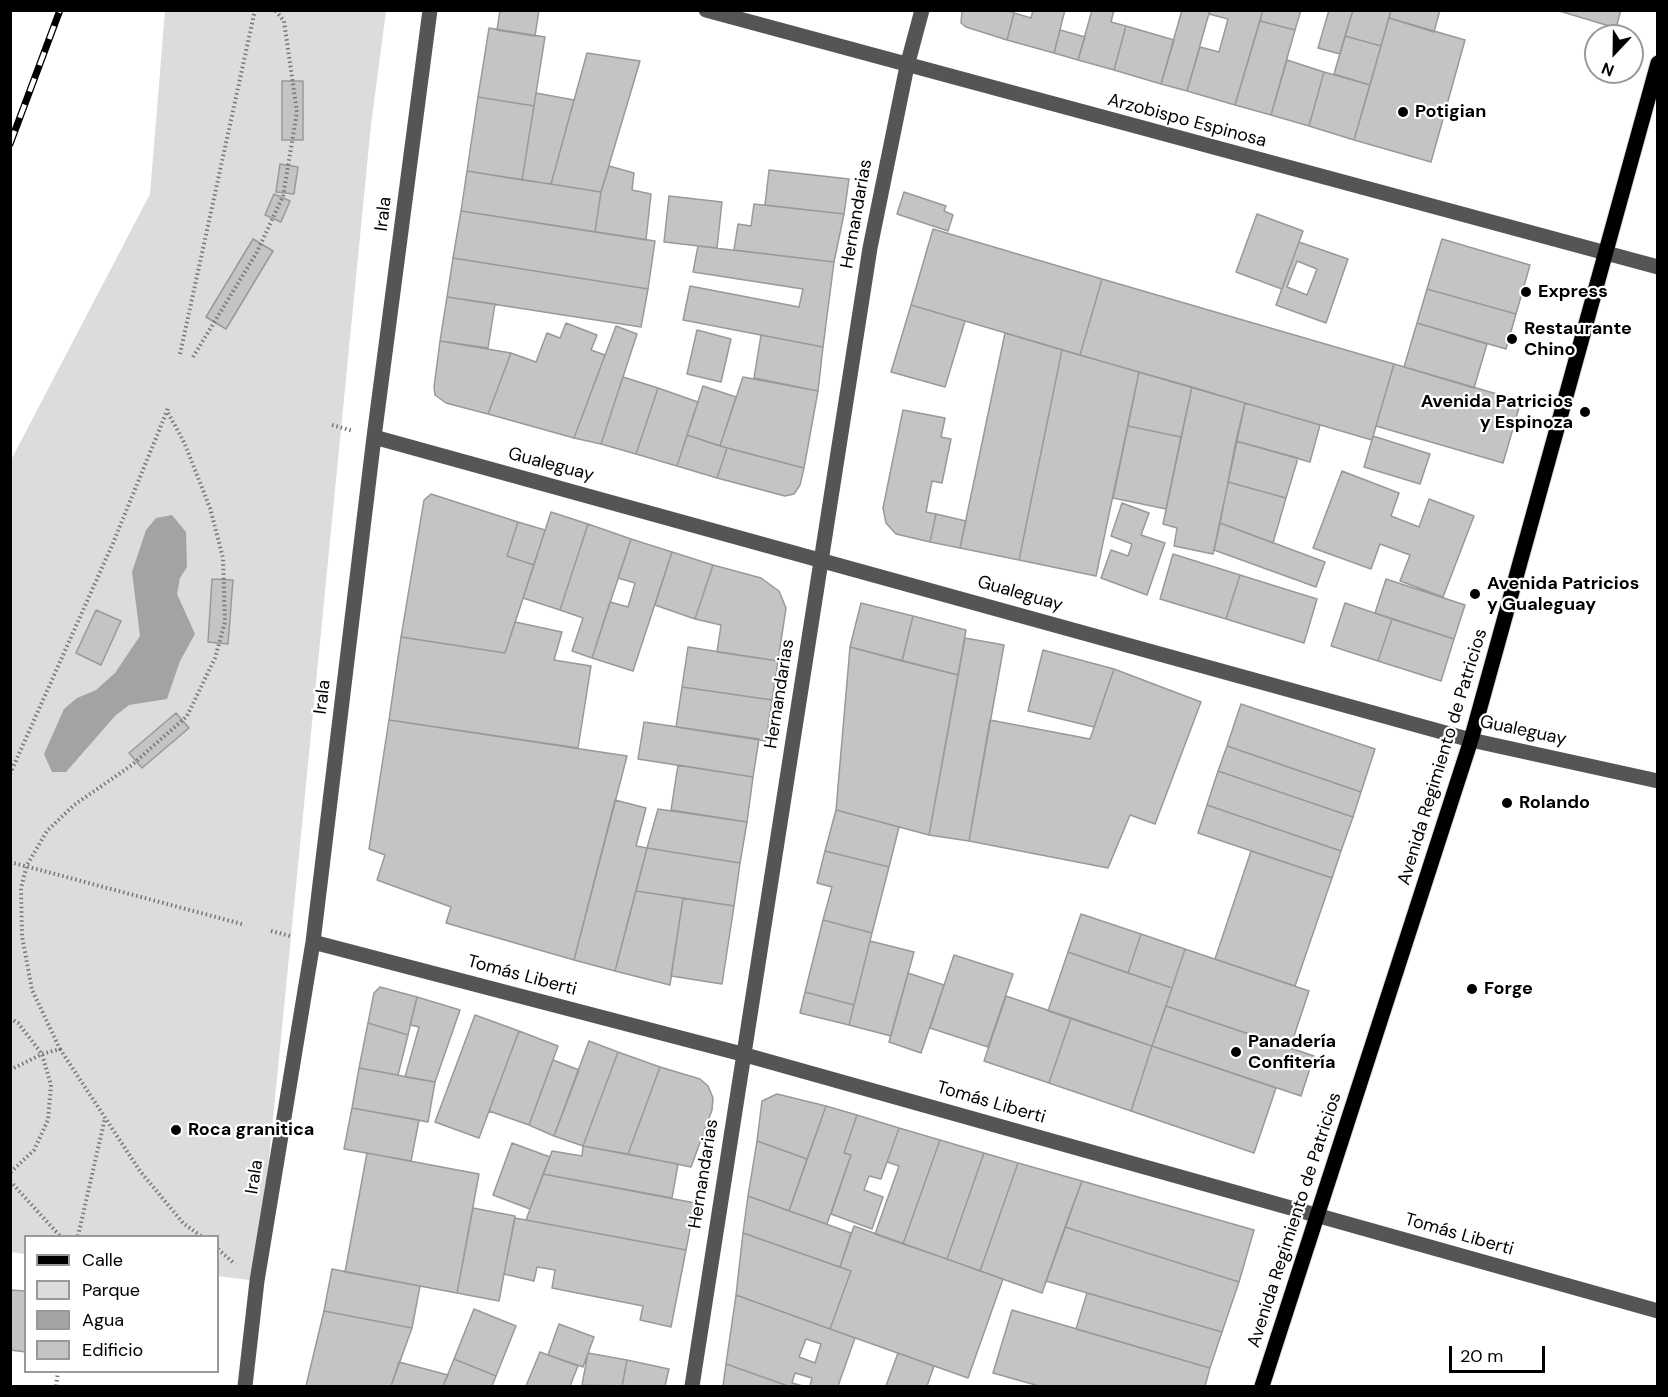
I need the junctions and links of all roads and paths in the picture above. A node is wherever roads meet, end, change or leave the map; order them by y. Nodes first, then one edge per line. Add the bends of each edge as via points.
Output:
1 (255, 10) edge
2 (275, 10) edge
3 (430, 10) edge
4 (706, 10) edge
5 (922, 10) edge
6 (1658, 63) edge
7 (907, 66) junction
8 (1606, 255) junction
9 (1658, 267) edge
10 (180, 354) dead end
11 (193, 357) dead end
12 (374, 437) junction
13 (822, 559) junction
14 (1471, 740) junction
15 (10, 774) edge
16 (1658, 781) edge
17 (10, 862) edge
18 (27, 865) junction
19 (242, 924) dead end
20 (313, 942) junction
21 (10, 1018) edge
22 (60, 1049) junction
23 (42, 1054) junction
24 (742, 1054) junction
25 (10, 1070) edge
26 (105, 1117) junction
27 (10, 1173) edge
28 (10, 1180) edge
29 (1317, 1215) junction
30 (59, 1235) edge
31 (78, 1235) edge
32 (200, 1235) edge
33 (1658, 1311) edge
34 (245, 1386) edge
35 (692, 1386) edge
36 (1262, 1386) edge

1 - 10 path
2 - 11 path via 284,21 297,112 283,196 257,252
3 - 12 street, Irala
4 - 7 street, Arzobispo Espinosa
5 - 7 street, Hernandarias
6 - 8 main road, Avenida Regimiento de Patricios
7 - 8 street, Arzobispo Espinosa
7 - 13 street, Hernandarias via 874,226
8 - 9 street, Arzobispo Espinosa
8 - 14 main road, Avenida Regimiento de Patricios
12 - 13 street, Gualeguay
12 - 20 street, Irala
13 - 14 street, Gualeguay
13 - 24 street, Hernandarias
14 - 16 street, Gualeguay
14 - 29 main road, Avenida Regimiento de Patricios
15 - 18 path via 168,409 210,508 223,558 225,622 214,658 187,716 132,765 74,805 47,831
17 - 18 path
18 - 19 path
18 - 22 path via 21,888 22,936 32,990
20 - 24 street, Tomás Liberti
20 - 34 street, Irala via 257,1281
21 - 23 path
22 - 23 path
22 - 26 path
23 - 25 path
23 - 27 path via 51,1085 48,1120 34,1150
24 - 29 street, Tomás Liberti
24 - 35 street, Hernandarias
26 - 31 path
26 - 32 path via 140,1171 183,1223
28 - 30 path
29 - 33 street, Tomás Liberti
29 - 36 main road, Avenida Regimiento de Patricios

